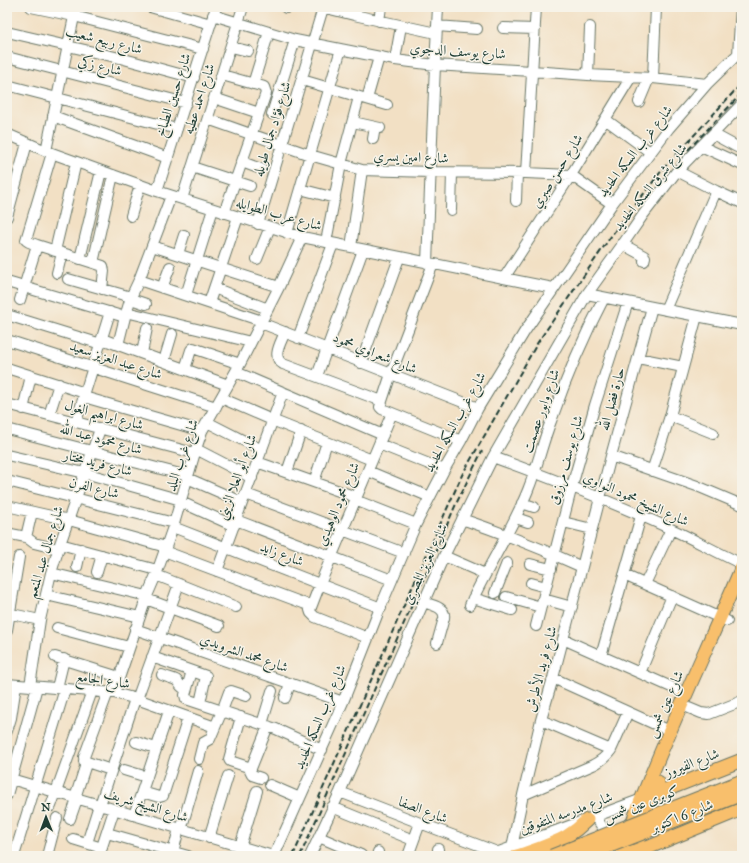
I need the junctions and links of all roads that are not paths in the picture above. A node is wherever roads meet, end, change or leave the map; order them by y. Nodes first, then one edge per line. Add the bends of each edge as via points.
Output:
1 (31, 7) edge
2 (150, 7) edge
3 (243, 7) edge
4 (381, 7) edge
5 (438, 7) edge
6 (536, 7) edge
7 (656, 7) edge
8 (741, 7) edge
9 (75, 11) edge
10 (354, 11) edge
11 (213, 15) edge
12 (379, 21) junction
13 (238, 22) junction
14 (401, 26) junction
15 (590, 27) dead end
16 (503, 28) dead end
17 (477, 29) dead end
18 (535, 29) junction
19 (437, 30) junction
20 (7, 32) edge
21 (269, 32) junction
22 (295, 40) junction
23 (313, 43) junction
24 (67, 45) junction
25 (231, 47) junction
26 (203, 49) junction
27 (341, 49) junction
28 (248, 51) dead end
29 (740, 52) edge
30 (7, 57) edge
31 (379, 57) junction
32 (395, 60) junction
33 (435, 65) junction
34 (62, 71) junction
35 (532, 71) junction
36 (222, 75) junction
37 (588, 75) junction
38 (631, 77) junction
39 (194, 78) junction
40 (651, 78) junction
41 (302, 80) junction
42 (253, 84) junction
43 (707, 84) junction
44 (7, 85) edge
45 (330, 88) junction
46 (57, 98) junction
47 (214, 98) junction
48 (363, 98) junction
49 (639, 102) dead end
50 (186, 103) junction
51 (742, 104) edge
52 (387, 105) dead end
53 (260, 111) junction
54 (53, 116) junction
55 (208, 119) junction
56 (605, 120) junction
57 (353, 122) junction
58 (177, 129) junction
59 (7, 134) edge
60 (252, 134) junction
61 (713, 134) junction
62 (373, 139) dead end
63 (27, 143) junction
64 (282, 145) junction
65 (701, 146) junction
66 (737, 147) dead end
67 (49, 152) junction
68 (650, 152) junction
69 (310, 155) junction
70 (168, 158) junction
71 (76, 162) junction
72 (242, 162) junction
73 (341, 164) junction
74 (740, 164) dead end
75 (192, 168) junction
76 (261, 169) dead end
77 (362, 170) junction
78 (101, 171) junction
79 (677, 171) junction
80 (430, 172) junction
81 (452, 173) junction
82 (521, 173) junction
83 (113, 175) junction
84 (571, 175) junction
85 (236, 181) junction
86 (140, 185) junction
87 (250, 186) dead end
88 (300, 188) junction
89 (157, 192) junction
90 (716, 192) junction
91 (171, 196) junction
92 (335, 198) junction
93 (182, 199) junction
94 (516, 201) dead end
95 (612, 204) junction
96 (742, 204) edge
97 (213, 209) junction
98 (451, 210) dead end
99 (224, 213) junction
100 (131, 216) dead end
101 (7, 217) edge
102 (238, 217) junction
103 (258, 224) junction
104 (270, 227) junction
105 (287, 233) junction
106 (184, 235) dead end
107 (302, 237) junction
108 (330, 243) junction
109 (622, 244) junction
110 (37, 245) junction
111 (152, 246) junction
112 (351, 247) junction
113 (363, 250) junction
114 (58, 252) junction
115 (178, 254) junction
116 (399, 258) junction
117 (80, 259) junction
118 (257, 259) dead end
119 (197, 260) junction
120 (644, 261) dead end
121 (93, 263) junction
122 (430, 263) junction
123 (170, 267) dead end
124 (221, 268) junction
125 (57, 273) dead end
126 (504, 278) junction
127 (68, 279) dead end
128 (139, 280) junction
129 (7, 282) edge
130 (24, 287) junction
131 (279, 287) junction
132 (162, 288) junction
133 (214, 288) junction
134 (553, 288) junction
135 (102, 289) junction
136 (587, 294) junction
137 (186, 296) junction
138 (131, 298) junction
139 (604, 298) junction
140 (20, 300) dead end
141 (628, 302) junction
142 (209, 303) junction
143 (146, 304) dead end
144 (652, 307) junction
145 (268, 309) junction
146 (665, 310) junction
147 (110, 312) junction
148 (126, 314) junction
149 (742, 314) edge
150 (7, 315) edge
151 (697, 316) junction
152 (262, 322) junction
153 (740, 325) edge
154 (147, 328) dead end
155 (285, 332) junction
156 (172, 334) dead end
157 (298, 338) junction
158 (7, 340) edge
159 (101, 341) junction
160 (251, 342) junction
161 (118, 345) junction
162 (327, 349) junction
163 (142, 353) junction
164 (638, 358) junction
165 (164, 361) junction
166 (361, 363) junction
167 (683, 367) junction
168 (7, 368) edge
169 (93, 368) junction
170 (238, 368) junction
171 (185, 369) junction
172 (391, 374) junction
173 (31, 376) junction
174 (317, 376) junction
175 (59, 384) junction
176 (228, 385) junction
177 (283, 392) junction
178 (85, 395) junction
179 (221, 398) junction
180 (382, 401) junction
181 (7, 404) edge
182 (216, 407) junction
183 (478, 408) junction
184 (24, 409) junction
185 (392, 413) junction
186 (49, 415) junction
187 (670, 416) junction
188 (272, 420) junction
189 (76, 422) junction
190 (204, 427) junction
191 (7, 429) edge
192 (100, 429) junction
193 (300, 431) junction
194 (713, 433) dead end
195 (381, 439) junction
196 (461, 441) junction
197 (327, 442) junction
198 (262, 450) junction
199 (92, 451) junction
200 (195, 451) junction
201 (7, 455) edge
202 (611, 456) junction
203 (493, 457) junction
204 (372, 460) junction
205 (257, 462) junction
206 (444, 470) junction
207 (652, 470) junction
208 (368, 471) junction
209 (287, 472) junction
210 (534, 472) junction
211 (85, 473) junction
212 (188, 477) junction
213 (252, 478) junction
214 (7, 481) edge
215 (314, 482) junction
216 (572, 486) junction
217 (430, 497) junction
218 (76, 498) junction
219 (244, 498) junction
220 (356, 498) junction
221 (600, 499) junction
222 (181, 501) junction
223 (522, 503) junction
224 (742, 505) edge
225 (7, 506) edge
226 (534, 507) dead end
227 (32, 512) junction
228 (641, 516) junction
229 (516, 518) junction
230 (462, 519) junction
231 (69, 520) junction
232 (528, 522) dead end
233 (563, 522) junction
234 (235, 523) junction
235 (416, 524) junction
236 (174, 525) junction
237 (592, 529) junction
238 (671, 529) junction
239 (343, 530) junction
240 (10, 534) dead end
241 (506, 535) junction
242 (26, 537) junction
243 (59, 546) junction
244 (226, 548) junction
245 (165, 549) junction
246 (81, 550) junction
247 (404, 553) junction
248 (555, 554) junction
249 (102, 555) junction
250 (444, 556) junction
251 (20, 557) dead end
252 (331, 557) junction
253 (507, 563) dead end
254 (530, 564) dead end
255 (742, 565) edge
256 (77, 567) dead end
257 (582, 567) junction
258 (551, 569) junction
259 (218, 571) junction
260 (97, 572) dead end
261 (51, 573) junction
262 (157, 573) junction
263 (624, 575) junction
264 (484, 576) junction
265 (392, 580) junction
266 (533, 580) dead end
267 (499, 583) junction
268 (179, 584) junction
269 (320, 584) junction
270 (547, 584) junction
271 (645, 584) junction
272 (742, 587) edge
273 (494, 593) dead end
274 (46, 595) junction
275 (506, 596) dead end
276 (672, 596) junction
277 (146, 598) junction
278 (423, 602) junction
279 (542, 603) junction
280 (311, 606) junction
281 (236, 607) dead end
282 (572, 607) junction
283 (170, 608) junction
284 (381, 608) junction
285 (512, 610) dead end
286 (8, 614) edge
287 (140, 618) junction
288 (40, 620) junction
289 (724, 620) junction
290 (219, 626) dead end
291 (536, 626) dead end
292 (57, 628) dead end
293 (136, 629) junction
294 (7, 630) edge
295 (160, 638) junction
296 (368, 638) junction
297 (563, 639) junction
298 (437, 642) dead end
299 (129, 647) junction
300 (601, 656) junction
301 (152, 658) junction
302 (192, 671) junction
303 (640, 673) junction
304 (162, 675) dead end
305 (119, 677) junction
306 (553, 678) junction
307 (290, 684) junction
308 (12, 685) edge
309 (34, 686) junction
310 (61, 689) junction
311 (92, 691) junction
312 (272, 691) dead end
313 (111, 693) junction
314 (186, 694) junction
315 (687, 694) junction
316 (246, 696) dead end
317 (285, 698) dead end
318 (136, 699) junction
319 (742, 701) edge
320 (343, 702) junction
321 (200, 703) junction
322 (689, 708) junction
323 (168, 711) junction
324 (222, 711) junction
325 (628, 712) junction
326 (241, 717) junction
327 (188, 718) junction
328 (542, 720) junction
329 (265, 725) junction
330 (215, 727) junction
331 (7, 731) edge
332 (670, 731) junction
333 (136, 742) dead end
334 (156, 748) junction
335 (322, 750) junction
336 (611, 750) junction
337 (199, 759) dead end
338 (742, 760) edge
339 (84, 761) junction
340 (251, 768) junction
341 (111, 770) junction
342 (124, 770) dead end
343 (198, 771) dead end
344 (228, 776) dead end
345 (147, 777) junction
346 (261, 778) dead end
347 (11, 779) junction
348 (742, 781) edge
349 (682, 784) junction
350 (270, 785) dead end
351 (36, 787) junction
352 (257, 791) dead end
353 (142, 792) junction
354 (340, 792) junction
355 (56, 793) junction
356 (742, 794) edge
357 (7, 795) edge
358 (523, 795) junction
359 (647, 797) junction
360 (76, 798) junction
361 (300, 798) junction
362 (100, 805) junction
363 (51, 806) dead end
364 (332, 807) junction
365 (742, 809) edge
366 (114, 810) junction
367 (134, 815) junction
368 (57, 818) dead end
369 (591, 818) junction
370 (70, 819) dead end
371 (420, 824) junction
372 (180, 829) junction
373 (694, 829) junction
374 (107, 833) junction
375 (319, 837) junction
376 (209, 838) junction
377 (73, 839) dead end
378 (413, 840) junction
379 (87, 844) junction
380 (240, 847) junction
381 (100, 852) edge
382 (173, 852) junction
383 (515, 852) edge
384 (493, 854) edge
385 (361, 855) dead end
386 (629, 855) edge
387 (14, 856) edge
388 (48, 856) edge
389 (188, 856) edge
390 (273, 856) edge
391 (310, 856) edge
392 (408, 856) edge
393 (552, 856) edge
394 (584, 856) edge
395 (605, 856) edge

1 - 9 street
2 - 11 street, شارع يوسف الدجوي
3 - 13 street, شارع احمد عطيه
4 - 12 street
5 - 19 street
6 - 18 street
7 - 40 street
8 - 29 street
9 - 24 street
9 - 26 street
10 - 12 street
10 - 23 street, شارع فؤاد جمال طويله via 322,8
11 - 13 street, شارع يوسف الدجوي
11 - 26 street, شارع حسين الطباخ
12 - 14 street
13 - 21 street, شارع يوسف الدجوي
13 - 25 street, شارع احمد عطيه
14 - 19 street
14 - 32 street
15 - 37 street
16 - 18 street
17 - 19 street
18 - 35 street
19 - 33 street
20 - 24 street, شارع ربيع شعيب
21 - 22 street, شارع يوسف الدجوي
21 - 42 street
22 - 23 street, شارع يوسف الدجوي
22 - 53 street via 275,116
23 - 27 street, شارع يوسف الدجوي
23 - 41 street, شارع فؤاد جمال طويله
24 - 34 street
24 - 39 street, شارع ربيع شعيب
25 - 28 street
25 - 36 street, شارع احمد عطيه
26 - 39 street, شارع حسين الطباخ
27 - 31 street, شارع يوسف الدجوي
27 - 45 street
29 - 43 street, شارع غرب السكه الحديد
30 - 34 street, شارع زكي
31 - 32 street, شارع يوسف الدجوي
31 - 48 street
32 - 33 street, شارع يوسف الدجوي
33 - 35 street, شارع يوسف الدجوي
33 - 80 street
34 - 46 street
34 - 50 street, شارع زكي
35 - 37 street, شارع يوسف الدجوي
35 - 82 street
36 - 42 street
36 - 47 street, شارع احمد عطيه
37 - 38 street, شارع يوسف الدجوي
38 - 40 street, شارع يوسف الدجوي
38 - 56 street, شارع حسن صبري
39 - 50 street, شارع حسين الطباخ
40 - 43 street, شارع يوسف الدجوي
40 - 49 street
41 - 45 street
41 - 64 street, شارع فؤاد جمال طويله
42 - 53 street via 264,88 266,93
43 - 68 street, شارع غرب السكه الحديد
44 - 46 street
45 - 48 street
45 - 69 street
46 - 54 street
46 - 58 street
47 - 53 street
47 - 55 street, شارع احمد عطيه
48 - 52 street
48 - 57 street
50 - 58 street, شارع حسين الطباخ
51 - 61 street, شارع شرق السكه الحديد
53 - 60 street
54 - 67 street
54 - 70 street
55 - 60 street, شارع امين يسري
55 - 75 street, شارع احمد عطيه
56 - 68 street
56 - 84 street, شارع حسن صبري
57 - 62 street via 378,128
57 - 73 street
58 - 70 street, شارع حسين الطباخ
59 - 63 street, شارع عرب الطوايله
60 - 64 street, شارع امين يسري
60 - 72 street
61 - 65 street, شارع شرق السكه الحديد
61 - 66 street
63 - 67 street, شارع عرب الطوايله
63 - 101 street
64 - 69 street, شارع امين يسري
64 - 103 street, شارع فؤاد جمال طويله
65 - 74 street
65 - 79 street, شارع شرق السكه الحديد
67 - 71 street, شارع عرب الطوايله
67 - 110 street via 26,240
68 - 95 street, شارع غرب السكه الحديد
69 - 73 street, شارع امين يسري
69 - 88 street
70 - 89 street, شارع حسين الطباخ
71 - 78 street, شارع عرب الطوايله
71 - 114 street
72 - 76 street
72 - 85 street
73 - 77 street, شارع امين يسري
73 - 92 street
75 - 85 street
75 - 93 street, شارع احمد عطيه
77 - 80 street, شارع امين يسري
77 - 112 street
78 - 83 street, شارع عرب الطوايله
78 - 117 street
79 - 90 street
79 - 109 street, شارع شرق السكه الحديد
80 - 81 street, شارع امين يسري
80 - 122 street
81 - 82 street, شارع امين يسري
81 - 98 street
82 - 84 street, شارع امين يسري
82 - 94 street
83 - 86 street, شارع عرب الطوايله
83 - 121 street
84 - 95 street
84 - 126 street, شارع حسن صبري
85 - 87 street
85 - 99 street
86 - 89 street, شارع عرب الطوايله
86 - 100 street
88 - 92 street
88 - 105 street
89 - 91 street, شارع عرب الطوايله
90 - 96 street
90 - 146 street
91 - 93 street, شارع عرب الطوايله
91 - 111 street
92 - 108 street
93 - 97 street, شارع عرب الطوايله
95 - 134 street, شارع غرب السكه الحديد
97 - 99 street, شارع عرب الطوايله
97 - 119 street
99 - 102 street, شارع عرب الطوايله
102 - 103 street, شارع عرب الطوايله
102 - 124 street
103 - 104 street, شارع عرب الطوايله
104 - 105 street, شارع عرب الطوايله
104 - 118 street
105 - 107 street, شارع عرب الطوايله
106 - 115 street
107 - 108 street, شارع عرب الطوايله
107 - 131 street, شارع غرب البلد
108 - 112 street, شارع عرب الطوايله
108 - 157 street
109 - 120 street via 645,256
109 - 136 street, شارع شرق السكه الحديد
110 - 114 street
110 - 130 street
111 - 115 street
111 - 128 street
112 - 113 street, شارع عرب الطوايله
113 - 116 street, شارع عرب الطوايله
113 - 162 street
114 - 117 street
114 - 125 street
115 - 119 street
116 - 122 street, شارع عرب الطوايله
116 - 166 street
117 - 121 street
119 - 124 street
119 - 137 street
121 - 135 street via 104,268
122 - 126 street, شارع عرب الطوايله
122 - 172 street
123 - 132 street
124 - 131 street
124 - 133 street
126 - 134 street, شارع عرب الطوايله
127 - 135 street
128 - 132 street, شارع شعراوي محمود
128 - 138 street
129 - 130 street
130 - 140 street
130 - 147 street
131 - 145 street, شارع غرب البلد
132 - 137 street, شارع شعراوي محمود
133 - 142 street
133 - 145 street
134 - 183 street, شارع غرب السكه الحديد
135 - 138 street
136 - 139 street
136 - 203 street, شارع العزيز المصري
137 - 142 street, شارع شعراوي محمود
138 - 143 street
138 - 148 street
139 - 141 street
139 - 210 street, شارع وابور عصمت via 568,374
141 - 144 street
141 - 216 street, شارع يوسف مرزوق
142 - 152 street, شارع شعراوي محمود
144 - 146 street
144 - 164 street, حارة فضل الله
145 - 152 street, شارع غرب البلد
146 - 151 street
147 - 148 street
147 - 159 street
148 - 160 street
148 - 161 street
149 - 153 street
150 - 159 street
151 - 153 street
151 - 167 street
152 - 155 street, شارع شعراوي محمود
152 - 160 street, شارع غرب البلد
154 - 163 street
155 - 157 street, شارع شعراوي محمود
155 - 174 street via 277,353 279,362
156 - 165 street
157 - 162 street, شارع شعراوي محمود
158 - 169 street, شارع عبد العزيز سعيد
159 - 161 street
159 - 169 street
160 - 170 street, شارع غرب البلد
161 - 163 street
162 - 166 street, شارع شعراوي محمود
162 - 174 street
163 - 165 street
164 - 167 street via 664,368
164 - 202 street, حارة فضل الله
165 - 171 street
166 - 172 street, شارع شعراوي محمود
167 - 187 street
168 - 173 street
169 - 178 street
169 - 182 street, شارع عبد العزيز سعيد
170 - 171 street via 193,348
170 - 176 street, شارع غرب البلد
170 - 177 street
171 - 176 street
172 - 180 street
172 - 183 street, شارع شعراوي محمود
173 - 175 street
173 - 184 street
174 - 180 street
175 - 178 street
175 - 186 street
176 - 179 street, شارع غرب البلد
177 - 188 street, شارع أبو العلا الزيني
177 - 195 street
178 - 189 street
178 - 190 street
179 - 182 street, شارع غرب البلد
179 - 188 street
180 - 185 street via 381,409
181 - 184 street, شارع ابراهيم الغول
182 - 190 street, شارع غرب البلد
183 - 196 street, شارع غرب السكه الحديد
184 - 186 street, شارع ابراهيم الغول
185 - 195 street, شارع محمود الوهيدي
185 - 196 street
186 - 189 street, شارع ابراهيم الغول
187 - 194 street
187 - 207 street
188 - 193 street
188 - 198 street, شارع أبو العلا الزيني
189 - 192 street, شارع ابراهيم الغول
190 - 198 street
190 - 200 street, شارع غرب البلد
191 - 199 street, شارع محمود عبد الله
192 - 199 street, شارع جمال عبد المنعم
192 - 200 street, شارع ابراهيم الغول
193 - 197 street
193 - 209 street
195 - 204 street, شارع محمود الوهيدي
195 - 206 street
196 - 206 street, شارع غرب السكه الحديد
197 - 204 street
197 - 215 street
198 - 205 street, شارع أبو العلا الزيني
199 - 211 street, شارع جمال عبد المنعم
199 - 212 street, شارع محمود عبد الله
200 - 212 street, شارع غرب البلد
200 - 213 street
201 - 211 street, شارع فريد مختار
202 - 207 street
202 - 221 street, حارة فضل الله
203 - 210 street, شارع الشيخ محمود النواوي
203 - 230 street, شارع العزيز المصري
204 - 208 street, شارع محمود الوهيدي
205 - 209 street
205 - 213 street, شارع أبو العلا الزيني
206 - 217 street, شارع غرب السكه الحديد
207 - 224 street
208 - 217 street
208 - 220 street, شارع محمود الوهيدي
209 - 215 street
210 - 216 street, شارع الشيخ محمود النواوي
210 - 223 street, شارع وابور عصمت
211 - 218 street, شارع جمال عبد المنعم
211 - 222 street, شارع فريد مختار
212 - 219 street, شارع محمود عبد الله
212 - 222 street, شارع غرب البلد
213 - 219 street, شارع أبو العلا الزيني
214 - 218 street, شارع الفرن
215 - 220 street
216 - 221 street, شارع الشيخ محمود النواوي
216 - 233 street, شارع يوسف مرزوق
217 - 235 street, شارع غرب السكه الحديد
218 - 231 street, شارع جمال عبد المنعم
218 - 236 street, شارع الفرن
219 - 234 street, شارع أبو العلا الزيني
219 - 239 street, شارع محمود عبد الله
220 - 235 street
220 - 239 street, شارع محمود الوهيدي
221 - 228 street, شارع الشيخ محمود النواوي
221 - 237 street, شارع فريد الأطرش
222 - 234 street, شارع فريد مختار
222 - 236 street, شارع غرب البلد
223 - 226 street
223 - 229 street, شارع وابور عصمت
225 - 227 street
227 - 231 street
227 - 242 street
228 - 238 street, شارع الشيخ محمود النواوي
228 - 263 street
229 - 232 street
229 - 241 street, شارع وابور عصمت
230 - 241 street
230 - 250 street, شارع العزيز المصري
231 - 243 street, شارع جمال عبد المنعم
231 - 245 street
233 - 237 street
233 - 248 street, شارع يوسف مرزوق
234 - 244 street, شارع أبو العلا الزيني
234 - 252 street, شارع فريد مختار
235 - 247 street, شارع غرب السكه الحديد
236 - 244 street, شارع زايد
236 - 245 street, شارع غرب البلد
237 - 257 street, شارع فريد الأطرش
238 - 255 street, شارع الشيخ محمود النواوي
238 - 271 street
239 - 247 street, شارع محمود عبد الله
239 - 252 street, شارع محمود الوهيدي
240 - 242 street
241 - 248 street
241 - 264 street, شارع وابور عصمت
242 - 243 street via 34,543
243 - 246 street
243 - 261 street, شارع جمال عبد المنعم
244 - 259 street, شارع أبو العلا الزيني
244 - 269 street, شارع زايد
245 - 259 street
245 - 262 street, شارع غرب البلد
246 - 249 street
246 - 256 street
247 - 265 street, شارع غرب السكه الحديد
248 - 257 street
248 - 258 street, شارع يوسف مرزوق
249 - 260 street
249 - 262 street
250 - 264 street
250 - 278 street, شارع العزيز المصري
251 - 286 street
252 - 265 street, شارع فريد مختار
252 - 269 street, شارع محمود الوهيدي
253 - 267 street
254 - 258 street
255 - 289 main road, شارع عين شمس
257 - 282 street, شارع فريد الأطرش
258 - 270 street, شارع يوسف مرزوق
259 - 280 street
261 - 274 street, شارع جمال عبد المنعم
261 - 277 street
262 - 268 street
262 - 277 street, شارع غرب البلد
263 - 271 street
263 - 300 street
264 - 267 street
264 - 285 street, شارع وابور عصمت via 472,602
265 - 284 street, شارع غرب السكه الحديد
266 - 270 street
267 - 273 street
268 - 281 street
268 - 283 street
269 - 280 street, شارع محمود الوهيدي
269 - 284 street, شارع زايد
270 - 279 street, شارع يوسف مرزوق
271 - 276 street
272 - 289 main road, شارع عين شمس
274 - 287 street
274 - 288 street, شارع جمال عبد المنعم
275 - 279 street
276 - 289 street
276 - 303 street
277 - 283 street
277 - 287 street, شارع غرب البلد
278 - 298 street via 444,611
278 - 354 street, شارع العزيز المصري
279 - 282 street
279 - 291 street, شارع يوسف مرزوق
280 - 296 street via 310,610 314,617
282 - 297 street, شارع فريد الأطرش
283 - 290 street
283 - 295 street
284 - 296 street, شارع غرب السكه الحديد
286 - 288 street
286 - 294 street
287 - 293 street, شارع غرب البلد
288 - 309 street, شارع جمال عبد المنعم
289 - 315 main road, شارع عين شمس
289 - 322 main road, شارع عين شمس
292 - 299 street
293 - 295 street, شارع محمد الشرويدي
293 - 299 street, شارع غرب البلد
295 - 301 street
295 - 307 street, شارع محمد الشرويدي
296 - 320 street, شارع غرب السكه الحديد
297 - 300 street
297 - 306 street, شارع فريد الأطرش
299 - 305 street, شارع غرب البلد
300 - 303 street
301 - 302 street
301 - 318 street
302 - 314 street
302 - 321 street via 207,677
303 - 315 street
304 - 314 street via 178,682
305 - 310 street via 59,658
305 - 313 street, شارع غرب البلد
306 - 325 street
306 - 328 street, شارع فريد الأطرش
307 - 317 street
307 - 320 street, شارع محمد الشرويدي
308 - 309 street, شارع الجامع
308 - 331 street
309 - 310 street, شارع الجامع
309 - 347 street, شارع جمال عبد المنعم
310 - 311 street, شارع الجامع
310 - 351 street
311 - 313 street, شارع الجامع
311 - 355 street
312 - 329 street
313 - 318 street, شارع الجامع
313 - 339 street, شارع غرب البلد
314 - 321 street
315 - 332 main road, شارع عين شمس
316 - 324 street via 229,692
318 - 323 street, شارع الجامع
318 - 341 street
319 - 322 street via 709,714
320 - 335 street, شارع غرب السكه الحديد
321 - 324 street
322 - 359 main road, شارع عين شمس
323 - 327 street, شارع الجامع
323 - 334 street
324 - 326 street
324 - 330 street
325 - 332 street
325 - 336 street
326 - 329 street
326 - 340 street via 229,759
327 - 330 street, شارع الجامع
327 - 353 street via 163,796
328 - 336 street
328 - 358 street, شارع فريد الأطرش
329 - 335 street
329 - 340 street
330 - 337 street via 210,739 203,744
332 - 359 main road, شارع عين شمس
333 - 334 street
334 - 345 street
335 - 361 street, شارع غرب السكه الحديد
336 - 358 street via 594,765
338 - 349 main road, شارع الفيروز
339 - 341 street
339 - 360 street, شارع غرب البلد via 85,767
340 - 346 street via 250,774
341 - 362 street
342 - 345 street
343 - 372 street
344 - 376 street
345 - 353 street
347 - 351 street, شارع الشيخ شريف
347 - 357 street, شارع جمال عبد المنعم
348 - 393 main road, كوبرى عين شمس, bridge
349 - 359 main road, شارع الفيروز
349 - 373 main road via 676,796 677,810 680,818
350 - 361 street
351 - 355 street, شارع الشيخ شريف
351 - 387 street
352 - 380 street
353 - 367 street
354 - 364 street, شارع العزيز المصري
354 - 371 street, شارع الصفا
355 - 360 street, شارع الشيخ شريف
355 - 363 street
356 - 394 main road, كوبرى عين شمس, bridge
358 - 383 street, شارع فريد الأطرش
359 - 369 street, شارع مدرسه المتفوقين
359 - 386 main road, شارع عين شمس
360 - 362 street, شارع الشيخ شريف
360 - 370 street, شارع غرب البلد
361 - 390 street, شارع غرب السكه الحديد
362 - 366 street, شارع الشيخ شريف
362 - 379 street
364 - 375 street, شارع العزيز المصري
364 - 378 street
365 - 373 main road, شارع 6 اكتوبر
366 - 367 street, شارع الشيخ شريف
366 - 374 street
367 - 372 street, شارع الشيخ شريف
368 - 388 street
369 - 383 street, شارع مدرسه المتفوقين
369 - 383 main road via 555,842
369 - 395 street via 602,826 607,837
371 - 378 street
371 - 384 street, شارع الصفا
372 - 376 street, شارع الشيخ شريف
372 - 382 street
373 - 386 main road, شارع 6 اكتوبر
374 - 381 street
374 - 382 street
375 - 385 street
375 - 391 street, شارع العزيز المصري
376 - 380 street, شارع الشيخ شريف
377 - 379 street
378 - 392 street
379 - 381 street
380 - 390 street, شارع الشيخ شريف
382 - 389 street
383 - 384 street, شارع مدرسه المتفوقين

